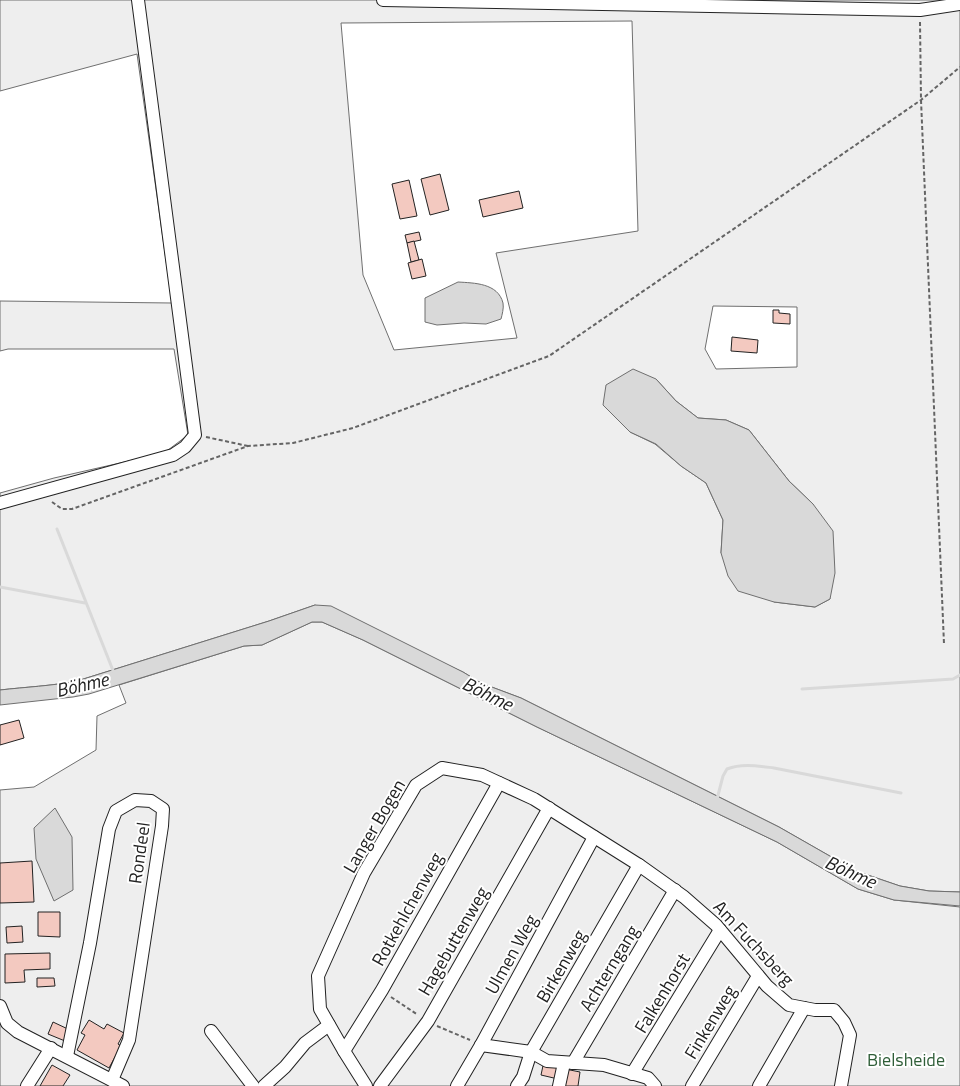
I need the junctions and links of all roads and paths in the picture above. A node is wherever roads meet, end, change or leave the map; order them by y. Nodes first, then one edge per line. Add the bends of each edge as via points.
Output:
1 (138, 0) edge
2 (383, 0) edge
3 (960, 4) edge
4 (920, 10) junction
5 (960, 67) edge
6 (921, 100) junction
7 (195, 435) junction
8 (248, 446) junction
9 (49, 490) junction
10 (0, 504) edge
11 (944, 644) dead end
12 (498, 783) junction
13 (548, 808) junction
14 (594, 837) junction
15 (639, 866) junction
16 (674, 890) junction
17 (720, 930) junction
18 (758, 976) junction
19 (0, 1006) edge
20 (804, 1008) junction
21 (329, 1025) junction
22 (212, 1031) dead end
23 (481, 1045) junction
24 (51, 1048) junction
25 (344, 1051) junction
26 (531, 1052) junction
27 (67, 1056) junction
28 (568, 1063) junction
29 (632, 1074) junction
30 (118, 1083) edge
31 (28, 1086) edge
32 (253, 1086) edge
33 (264, 1086) edge
34 (366, 1086) edge
35 (380, 1086) edge
36 (457, 1086) edge
37 (518, 1086) edge
38 (559, 1086) edge
39 (655, 1086) edge
40 (692, 1086) edge
41 (758, 1086) edge
42 (841, 1086) edge

1 - 7 street
2 - 4 street
3 - 4 street
4 - 6 path
5 - 6 path
6 - 8 path via 549,356 353,428 293,443
6 - 11 path
7 - 8 path
7 - 9 street via 173,455
8 - 9 path via 72,509 56,506
9 - 10 street
12 - 13 street, Langer Bogen
12 - 21 street, Langer Bogen via 482,775 442,768 416,785 364,873 318,976 320,1008
12 - 25 street, Rotkehlchenweg via 382,990
13 - 14 street, Langer Bogen
13 - 35 street, Hagebuttenweg via 428,1022
14 - 15 street, Langer Bogen
14 - 23 street, Ulmen Weg
15 - 16 street, Am Fuchsberg
15 - 26 street, Birkenweg
16 - 17 street, Am Fuchsberg
16 - 28 street, Achterngang
17 - 18 street, Am Fuchsberg
17 - 29 street, Falkenhorst
18 - 20 street, Am Fuchsberg via 789,1005
18 - 40 street, Finkenweg
19 - 24 street via 8,1022 18,1032
20 - 41 street
20 - 42 street, Am Fuchsberg via 834,1010 844,1022 850,1035
21 - 25 street, Langer Bogen
21 - 33 street via 305,1043
22 - 32 street
23 - 26 street
23 - 36 street, Ulmen Weg
24 - 27 street
24 - 31 street
25 - 34 street, Langer Bogen
26 - 28 street via 547,1062
26 - 37 street, Birkenweg
27 - 30 street
27 - 30 street, Rondeel via 109,829 116,811 135,800 151,801 162,809 162,826 129,1040
28 - 29 street via 604,1065
28 - 38 street, Achterngang
29 - 39 street via 648,1078

